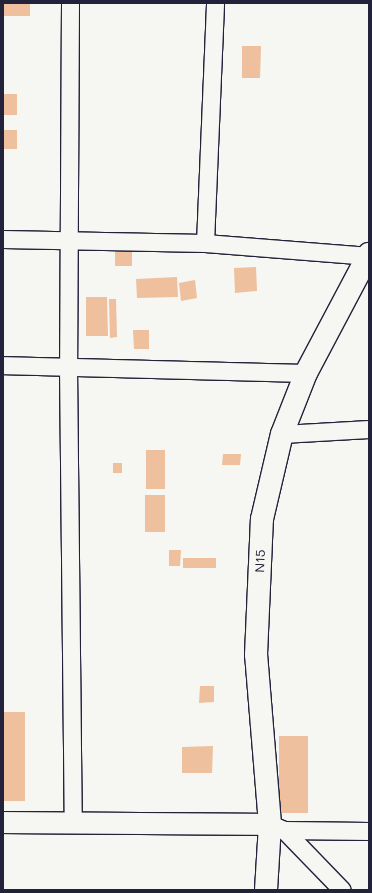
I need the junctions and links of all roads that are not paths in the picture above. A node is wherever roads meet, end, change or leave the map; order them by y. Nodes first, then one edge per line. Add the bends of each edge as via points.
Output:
1 (70, 3) edge
2 (215, 3) edge
3 (3, 239) edge
4 (68, 240) junction
5 (205, 243) junction
6 (368, 255) edge
7 (3, 365) edge
8 (68, 366) junction
9 (306, 373) junction
10 (369, 429) edge
11 (282, 434) junction
12 (3, 822) edge
13 (73, 822) junction
14 (277, 827) junction
15 (369, 831) edge
16 (266, 890) edge
17 (342, 890) edge

1 - 4 street
2 - 5 street
3 - 4 street
4 - 5 street
4 - 8 street
5 - 6 street
6 - 9 main road, N15
7 - 8 street
8 - 9 street
8 - 13 street
9 - 11 main road, N15
10 - 11 street
11 - 14 main road, N15 via 262,519 256,655
12 - 13 street
13 - 14 street
14 - 15 street
14 - 16 main road, N15
14 - 17 street

